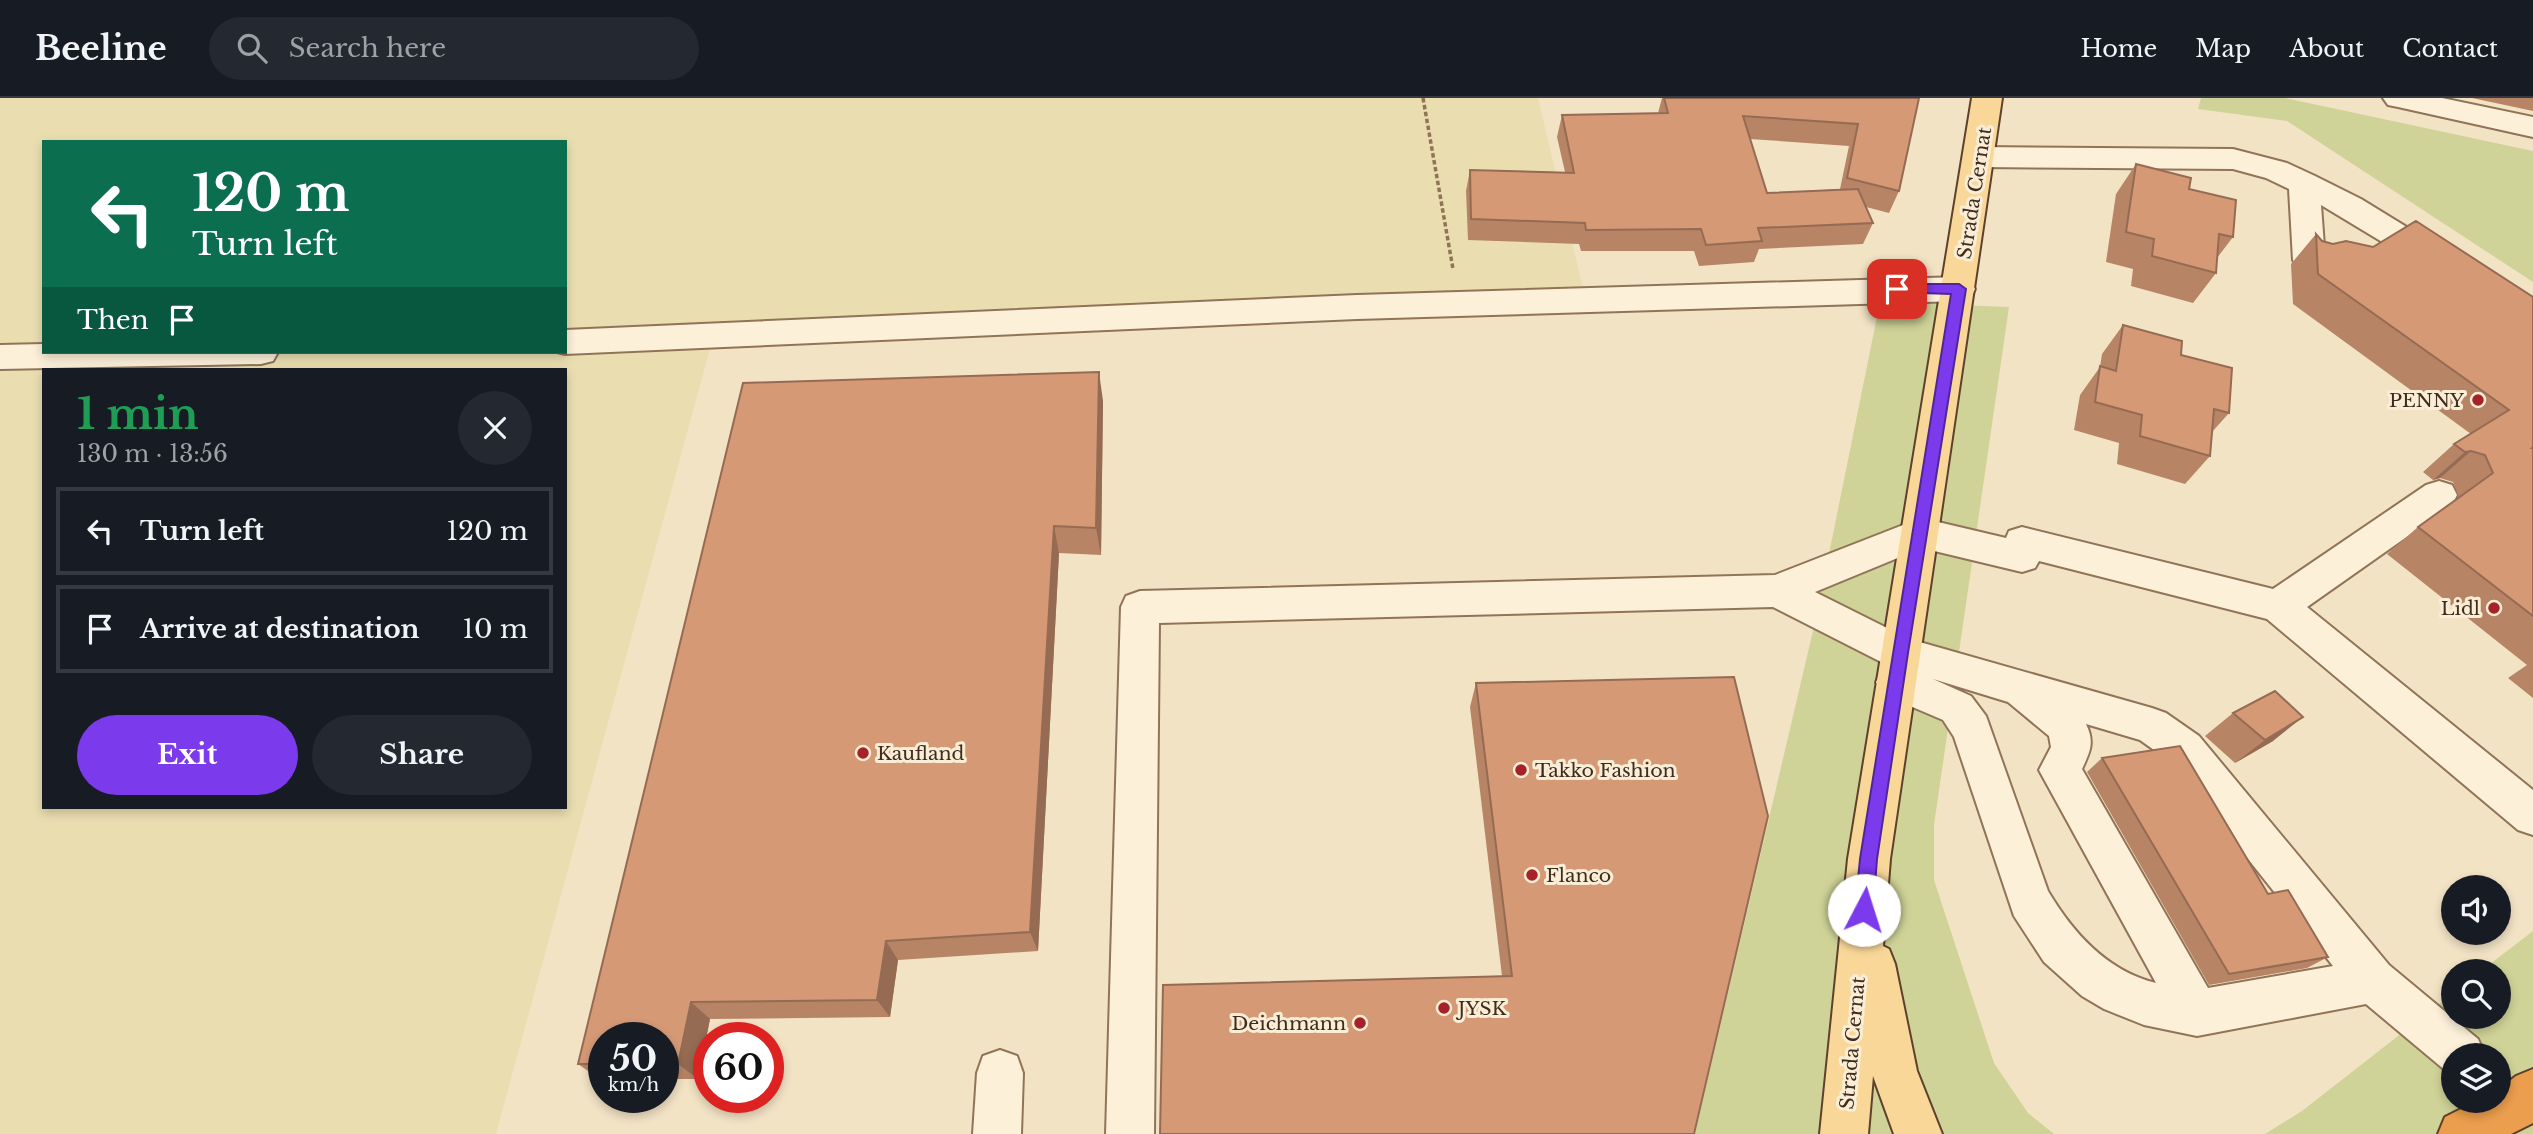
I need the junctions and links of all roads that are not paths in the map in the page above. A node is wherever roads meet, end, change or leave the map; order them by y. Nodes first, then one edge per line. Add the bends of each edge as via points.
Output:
1 (1987, 98) edge
2 (2398, 98) edge
3 (2533, 127) edge
4 (1979, 157) junction
5 (2304, 183) junction
6 (2309, 260) dead end
7 (2464, 278) edge
8 (1959, 289) junction
9 (567, 342) edge
10 (157, 354) edge
11 (0, 357) edge
12 (2439, 495) dead end
13 (1921, 533) junction
14 (1777, 591) junction
15 (2278, 606) junction
16 (1898, 667) junction
17 (2021, 688) junction
18 (2533, 816) edge
19 (1864, 910) junction
20 (2373, 981) junction
21 (2197, 1013) junction
22 (2448, 1043) edge
23 (1000, 1073) dead end
24 (2513, 1105) edge
25 (997, 1134) edge
26 (1130, 1134) edge
27 (1844, 1134) edge
28 (1918, 1134) edge
29 (2462, 1134) edge

1 - 4 main road, Strada Cernat
2 - 3 lane
4 - 5 lane via 2217,157 2253,163
4 - 8 main road, Strada Cernat
5 - 6 lane
5 - 7 lane via 2383,225
8 - 9 lane
8 - 13 main road, Strada Cernat
10 - 11 lane
12 - 15 lane
13 - 14 lane
13 - 15 lane via 2022,557 2022,542
13 - 16 main road, Strada Cernat
14 - 16 lane
14 - 26 lane via 1140,607
15 - 18 lane
16 - 17 lane
16 - 19 main road, Strada Cernat
16 - 21 lane via 1957,708 1972,729 2029,901 2057,944 2121,996 2166,1011
17 - 20 lane via 2129,717 2152,726 2185,749
17 - 21 lane via 2063,723 2072,737 2060,771
19 - 27 main road, Strada Cernat
19 - 28 main road, Strada Cernat via 1894,1071
20 - 21 lane
20 - 22 lane
23 - 25 lane
24 - 29 highway

